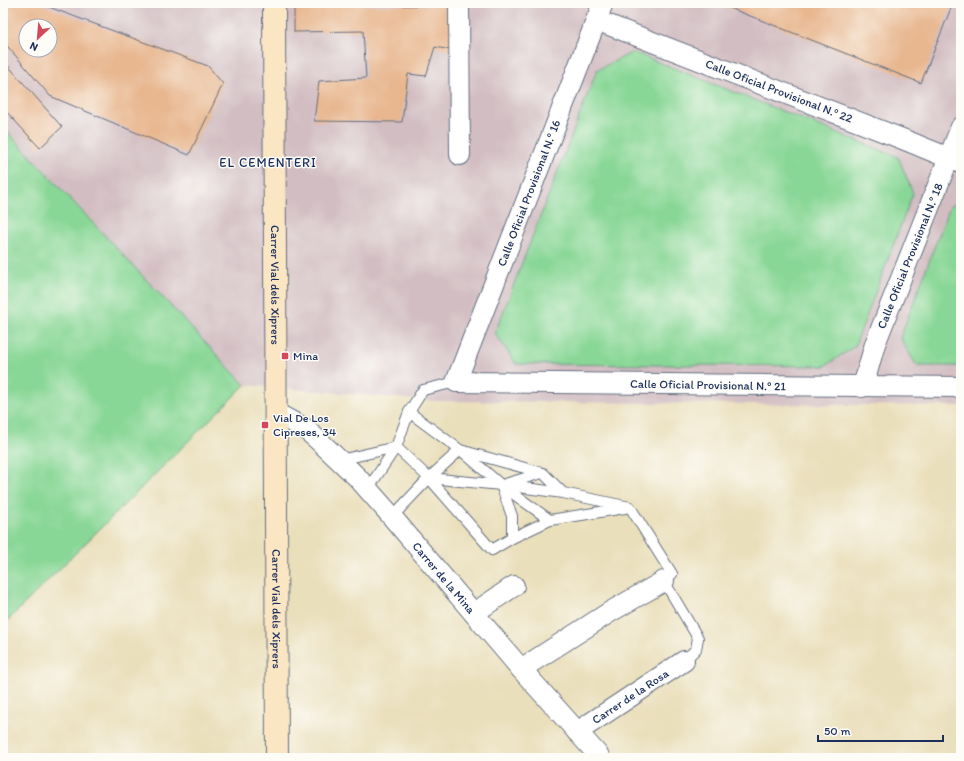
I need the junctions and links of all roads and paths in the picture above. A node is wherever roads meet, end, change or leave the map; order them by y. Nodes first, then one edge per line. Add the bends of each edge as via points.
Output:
1 (274, 3) edge
2 (459, 3) edge
3 (599, 12) edge
4 (961, 127) edge
5 (460, 155) dead end
6 (955, 161) edge
7 (456, 382) junction
8 (862, 386) junction
9 (961, 387) edge
10 (409, 412) junction
11 (276, 413) junction
12 (396, 447) junction
13 (460, 450) junction
14 (340, 460) junction
15 (543, 473) junction
16 (429, 478) junction
17 (501, 485) junction
18 (368, 489) junction
19 (563, 493) junction
20 (630, 507) junction
21 (392, 517) junction
22 (550, 520) junction
23 (512, 538) junction
24 (664, 581) junction
25 (514, 586) dead end
26 (474, 613) junction
27 (684, 661) joint
28 (521, 669) junction
29 (577, 732) junction
30 (599, 756) dead end
31 (277, 758) edge

1 - 11 street, Carrer Vial dels Xiprers
2 - 5 street
3 - 6 street, Calle Oficial Provisional N.º 22
3 - 7 street, Calle Oficial Provisional N.º 16
4 - 6 street, Calle Oficial Provisional N.º 18
6 - 8 street, Calle Oficial Provisional N.º 18 via 875,344
7 - 8 street, Calle Oficial Provisional N.º 21
7 - 10 lane via 423,390
8 - 9 street, Calle Oficial Provisional N.º 21
10 - 12 lane
10 - 13 lane
11 - 14 street, Carrer de la Mina via 304,428
11 - 31 street, Carrer Vial dels Xiprers
12 - 14 lane
12 - 16 lane
12 - 18 lane
13 - 15 lane
13 - 16 lane
13 - 17 lane
14 - 18 street, Carrer de la Mina
15 - 17 lane
15 - 19 lane
16 - 17 lane
16 - 21 lane
16 - 23 lane via 492,550
17 - 19 lane
17 - 22 lane
17 - 23 lane via 512,516
18 - 21 street, Carrer de la Mina
19 - 20 lane
20 - 22 lane
20 - 24 lane via 672,574
21 - 26 street, Carrer de la Mina
22 - 23 lane
24 - 27 lane via 698,638 696,649
24 - 28 street
25 - 26 street
26 - 28 street, Carrer de la Mina
27 - 29 street, Carrer de la Rosa
28 - 29 street, Carrer de la Mina
29 - 30 street, Carrer de la Mina

